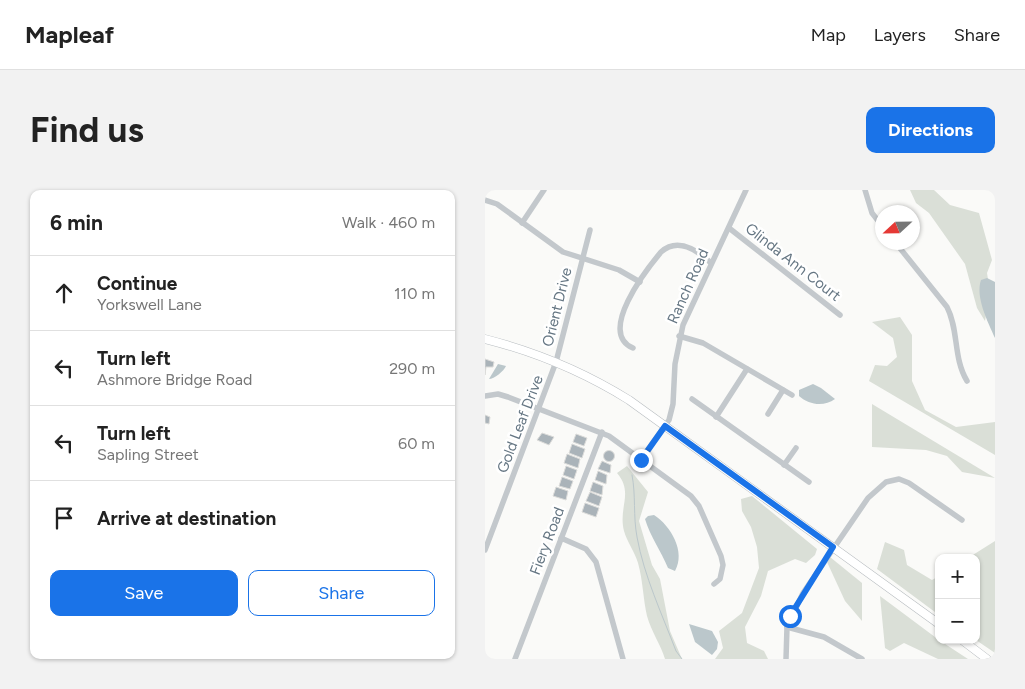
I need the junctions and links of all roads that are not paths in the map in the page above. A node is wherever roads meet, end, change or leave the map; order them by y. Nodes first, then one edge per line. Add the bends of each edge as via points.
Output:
1 (544, 190) edge
2 (746, 190) edge
3 (865, 190) edge
4 (485, 200) edge
5 (875, 218) edge
6 (522, 223) junction
7 (729, 228) junction
8 (589, 230) dead end
9 (901, 250) edge
10 (582, 258) junction
11 (711, 263) junction
12 (640, 282) junction
13 (840, 315) dead end
14 (679, 336) junction
15 (485, 339) edge
16 (633, 348) dead end
17 (556, 362) junction
18 (747, 369) junction
19 (967, 381) dead end
20 (783, 390) junction
21 (792, 395) dead end
22 (485, 396) edge
23 (692, 399) dead end
24 (539, 409) junction
25 (768, 414) dead end
26 (717, 417) junction
27 (665, 426) junction
28 (601, 432) junction
29 (796, 448) dead end
30 (641, 460) junction
31 (784, 465) junction
32 (809, 482) dead end
33 (962, 520) dead end
34 (561, 538) junction
35 (833, 547) junction
36 (485, 550) edge
37 (714, 584) dead end
38 (935, 621) edge
39 (787, 627) junction
40 (966, 644) edge
41 (515, 659) edge
42 (623, 659) edge
43 (786, 659) edge
44 (862, 659) edge
45 (987, 659) edge

1 - 6 street
2 - 7 street, Ranch Road
3 - 5 street
4 - 6 street via 497,204
6 - 10 street via 557,248
7 - 11 street, Ranch Road
7 - 13 street, Glinda Ann Court
8 - 10 street, Orient Drive
9 - 19 street via 947,307 952,318 959,365
10 - 12 street via 619,270
10 - 17 street, Orient Drive
11 - 12 street via 688,247 670,246 661,252
11 - 14 street, Ranch Road
12 - 16 street via 618,324 621,338
14 - 18 street via 703,343
14 - 27 street, Ranch Road via 673,404
15 - 17 main road
17 - 24 street, Gold Leaf Drive
17 - 27 main road via 614,391
18 - 20 street
18 - 26 street
20 - 21 street
20 - 25 street
22 - 24 street via 503,395
23 - 26 street
24 - 28 street
24 - 36 street, Gold Leaf Drive
26 - 31 street
27 - 30 street, Ranch Road
27 - 35 main road
28 - 30 street
28 - 34 street, Fiery Road
29 - 31 street
30 - 37 street via 691,496 699,506 723,565 720,579
31 - 32 street
33 - 35 street via 899,479 886,482 874,491
34 - 41 street, Fiery Road
34 - 42 street via 586,549 596,562
35 - 38 main road
35 - 39 street via 803,593
39 - 43 street
39 - 44 street via 824,637
40 - 45 main road

